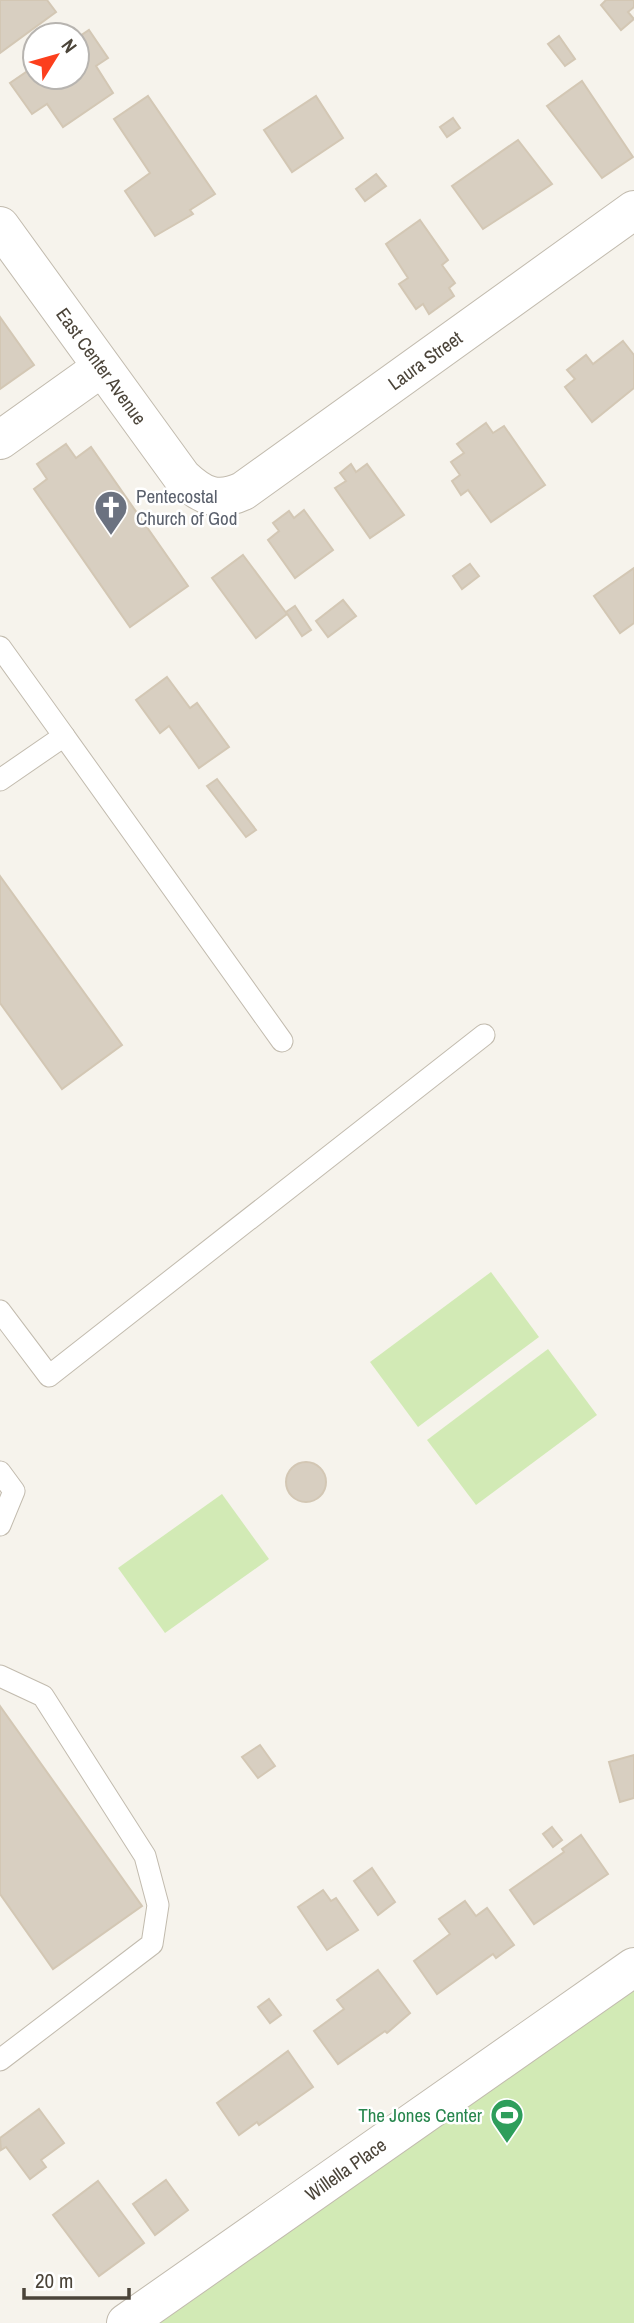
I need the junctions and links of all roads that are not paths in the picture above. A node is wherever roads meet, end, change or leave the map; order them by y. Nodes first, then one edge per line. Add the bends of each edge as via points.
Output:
1 (634, 210) edge
2 (0, 226) edge
3 (101, 368) junction
4 (0, 440) edge
5 (212, 498) joint
6 (0, 647) edge
7 (64, 736) junction
8 (0, 780) edge
9 (484, 1035) dead end
10 (282, 1041) dead end
11 (0, 1311) edge
12 (0, 1472) edge
13 (0, 1525) edge
14 (0, 1676) edge
15 (634, 1967) edge
16 (0, 2060) edge
17 (126, 2323) edge

1 - 5 street, Laura Street via 243,491 228,498
2 - 3 street, East Center Avenue
3 - 4 street
3 - 5 street, East Center Avenue via 182,477
6 - 7 lane
7 - 8 lane
7 - 10 lane
9 - 11 lane via 50,1376
12 - 13 lane via 14,1491
14 - 16 lane via 43,1696 145,1856 158,1905 152,1944
15 - 17 street, Willella Place

